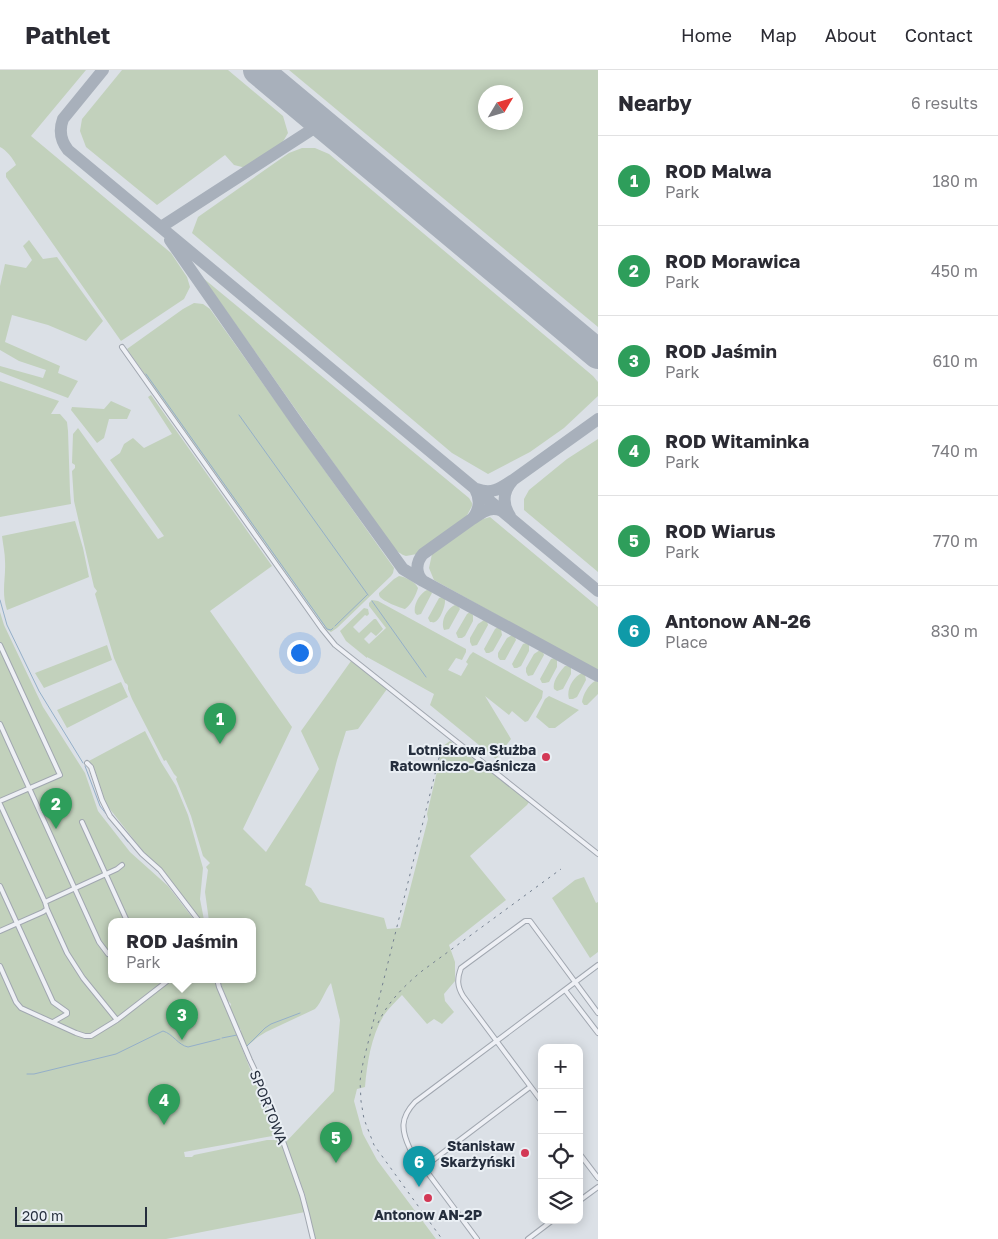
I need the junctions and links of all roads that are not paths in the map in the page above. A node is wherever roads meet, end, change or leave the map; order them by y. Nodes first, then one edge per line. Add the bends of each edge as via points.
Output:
1 (122, 347) dead end
2 (0, 645) edge
3 (0, 724) edge
4 (87, 763) dead end
5 (30, 788) junction
6 (0, 803) edge
7 (82, 822) dead end
8 (598, 854) edge
9 (122, 865) dead end
10 (106, 874) junction
11 (0, 886) edge
12 (75, 888) junction
13 (45, 902) junction
14 (47, 909) junction
15 (126, 918) edge
16 (197, 918) edge
17 (17, 924) junction
18 (0, 931) edge
19 (108, 954) dead end
20 (598, 965) edge
21 (0, 966) edge
22 (575, 982) junction
23 (165, 983) edge
24 (219, 983) edge
25 (565, 990) junction
26 (598, 1012) edge
27 (117, 1020) junction
28 (53, 1022) junction
29 (598, 1033) edge
30 (496, 1041) junction
31 (530, 1087) junction
32 (538, 1097) edge
33 (583, 1158) edge
34 (424, 1167) junction
35 (598, 1178) edge
36 (598, 1187) edge
37 (583, 1198) edge
38 (548, 1224) edge
39 (313, 1239) edge
40 (477, 1239) edge
41 (528, 1239) edge

1 - 8 street via 335,645
2 - 5 street via 60,775
3 - 5 street
4 - 16 street via 110,816 160,870
5 - 6 street
5 - 12 street
6 - 13 street
7 - 10 street
9 - 10 street
10 - 12 street
10 - 15 street
11 - 17 street
12 - 13 street
12 - 19 street via 99,942
13 - 14 street
14 - 17 street
14 - 27 street via 66,953
17 - 18 street
17 - 28 street via 54,1002 68,1012
20 - 22 street
21 - 28 street via 21,1008
22 - 25 street
22 - 26 street
22 - 30 street via 530,921 525,921 484,950 462,968 458,988
23 - 27 street
24 - 39 street, SPORTOWA via 267,1096 302,1195
25 - 29 street
25 - 30 street
27 - 28 street via 91,1036
30 - 31 street
30 - 34 street via 408,1110 403,1122 404,1133 410,1149
31 - 32 street
31 - 34 street
33 - 35 street
34 - 40 street
36 - 37 street
38 - 41 street

